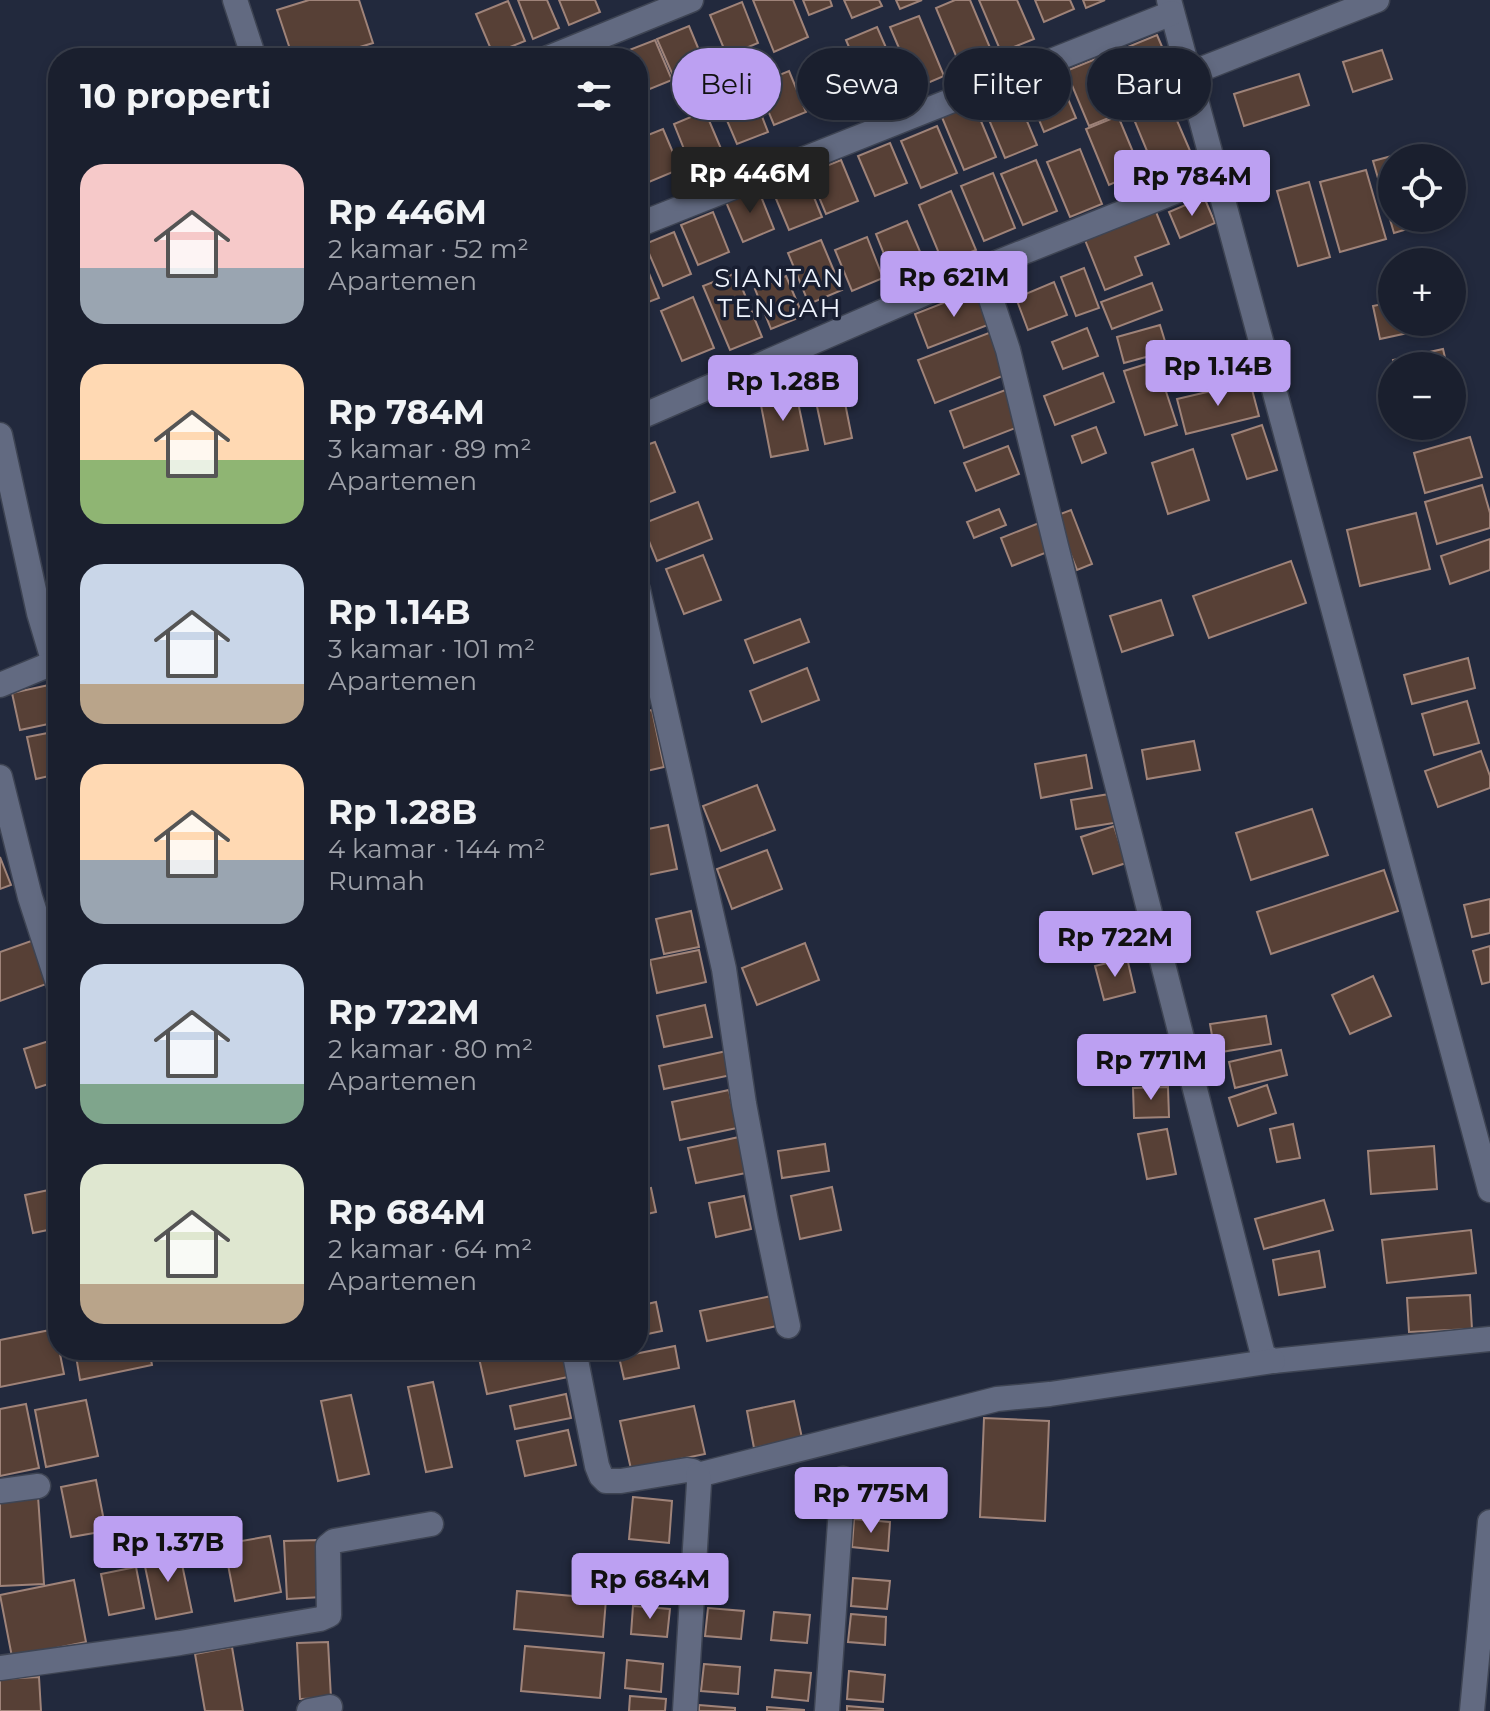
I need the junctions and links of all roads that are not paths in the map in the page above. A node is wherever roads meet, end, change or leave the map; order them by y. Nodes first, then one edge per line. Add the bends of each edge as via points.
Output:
1 (235, 0) edge
2 (691, 0) edge
3 (1377, 0) edge
4 (1171, 6) edge
5 (251, 48) edge
6 (573, 48) edge
7 (1182, 48) edge
8 (1211, 65) edge
9 (1202, 120) edge
10 (1217, 175) junction
11 (648, 221) edge
12 (981, 269) junction
13 (648, 414) edge
14 (0, 435) edge
15 (648, 634) edge
16 (48, 639) edge
17 (48, 665) edge
18 (0, 685) edge
19 (0, 777) edge
20 (48, 952) edge
21 (1490, 1190) edge
22 (788, 1326) dead end
23 (1490, 1339) edge
24 (576, 1360) edge
25 (1273, 1361) junction
26 (698, 1475) junction
27 (843, 1479) dead end
28 (38, 1486) dead end
29 (0, 1491) edge
30 (1490, 1522) edge
31 (431, 1524) dead end
32 (0, 1668) edge
33 (685, 1711) edge
34 (827, 1711) edge
35 (1472, 1711) edge

1 - 5 street
2 - 6 street
3 - 8 street
4 - 7 street
4 - 11 street
9 - 10 street
10 - 12 street
10 - 21 street
12 - 13 street
12 - 25 street via 1012,365 1263,1355
14 - 16 street
15 - 22 street via 724,969
17 - 18 street
19 - 20 street
23 - 25 street
24 - 26 street via 606,1481 687,1470
25 - 26 street via 997,1399
26 - 33 street
27 - 34 street
28 - 29 street
30 - 35 street
31 - 32 street via 328,1546 329,1615 320,1619

